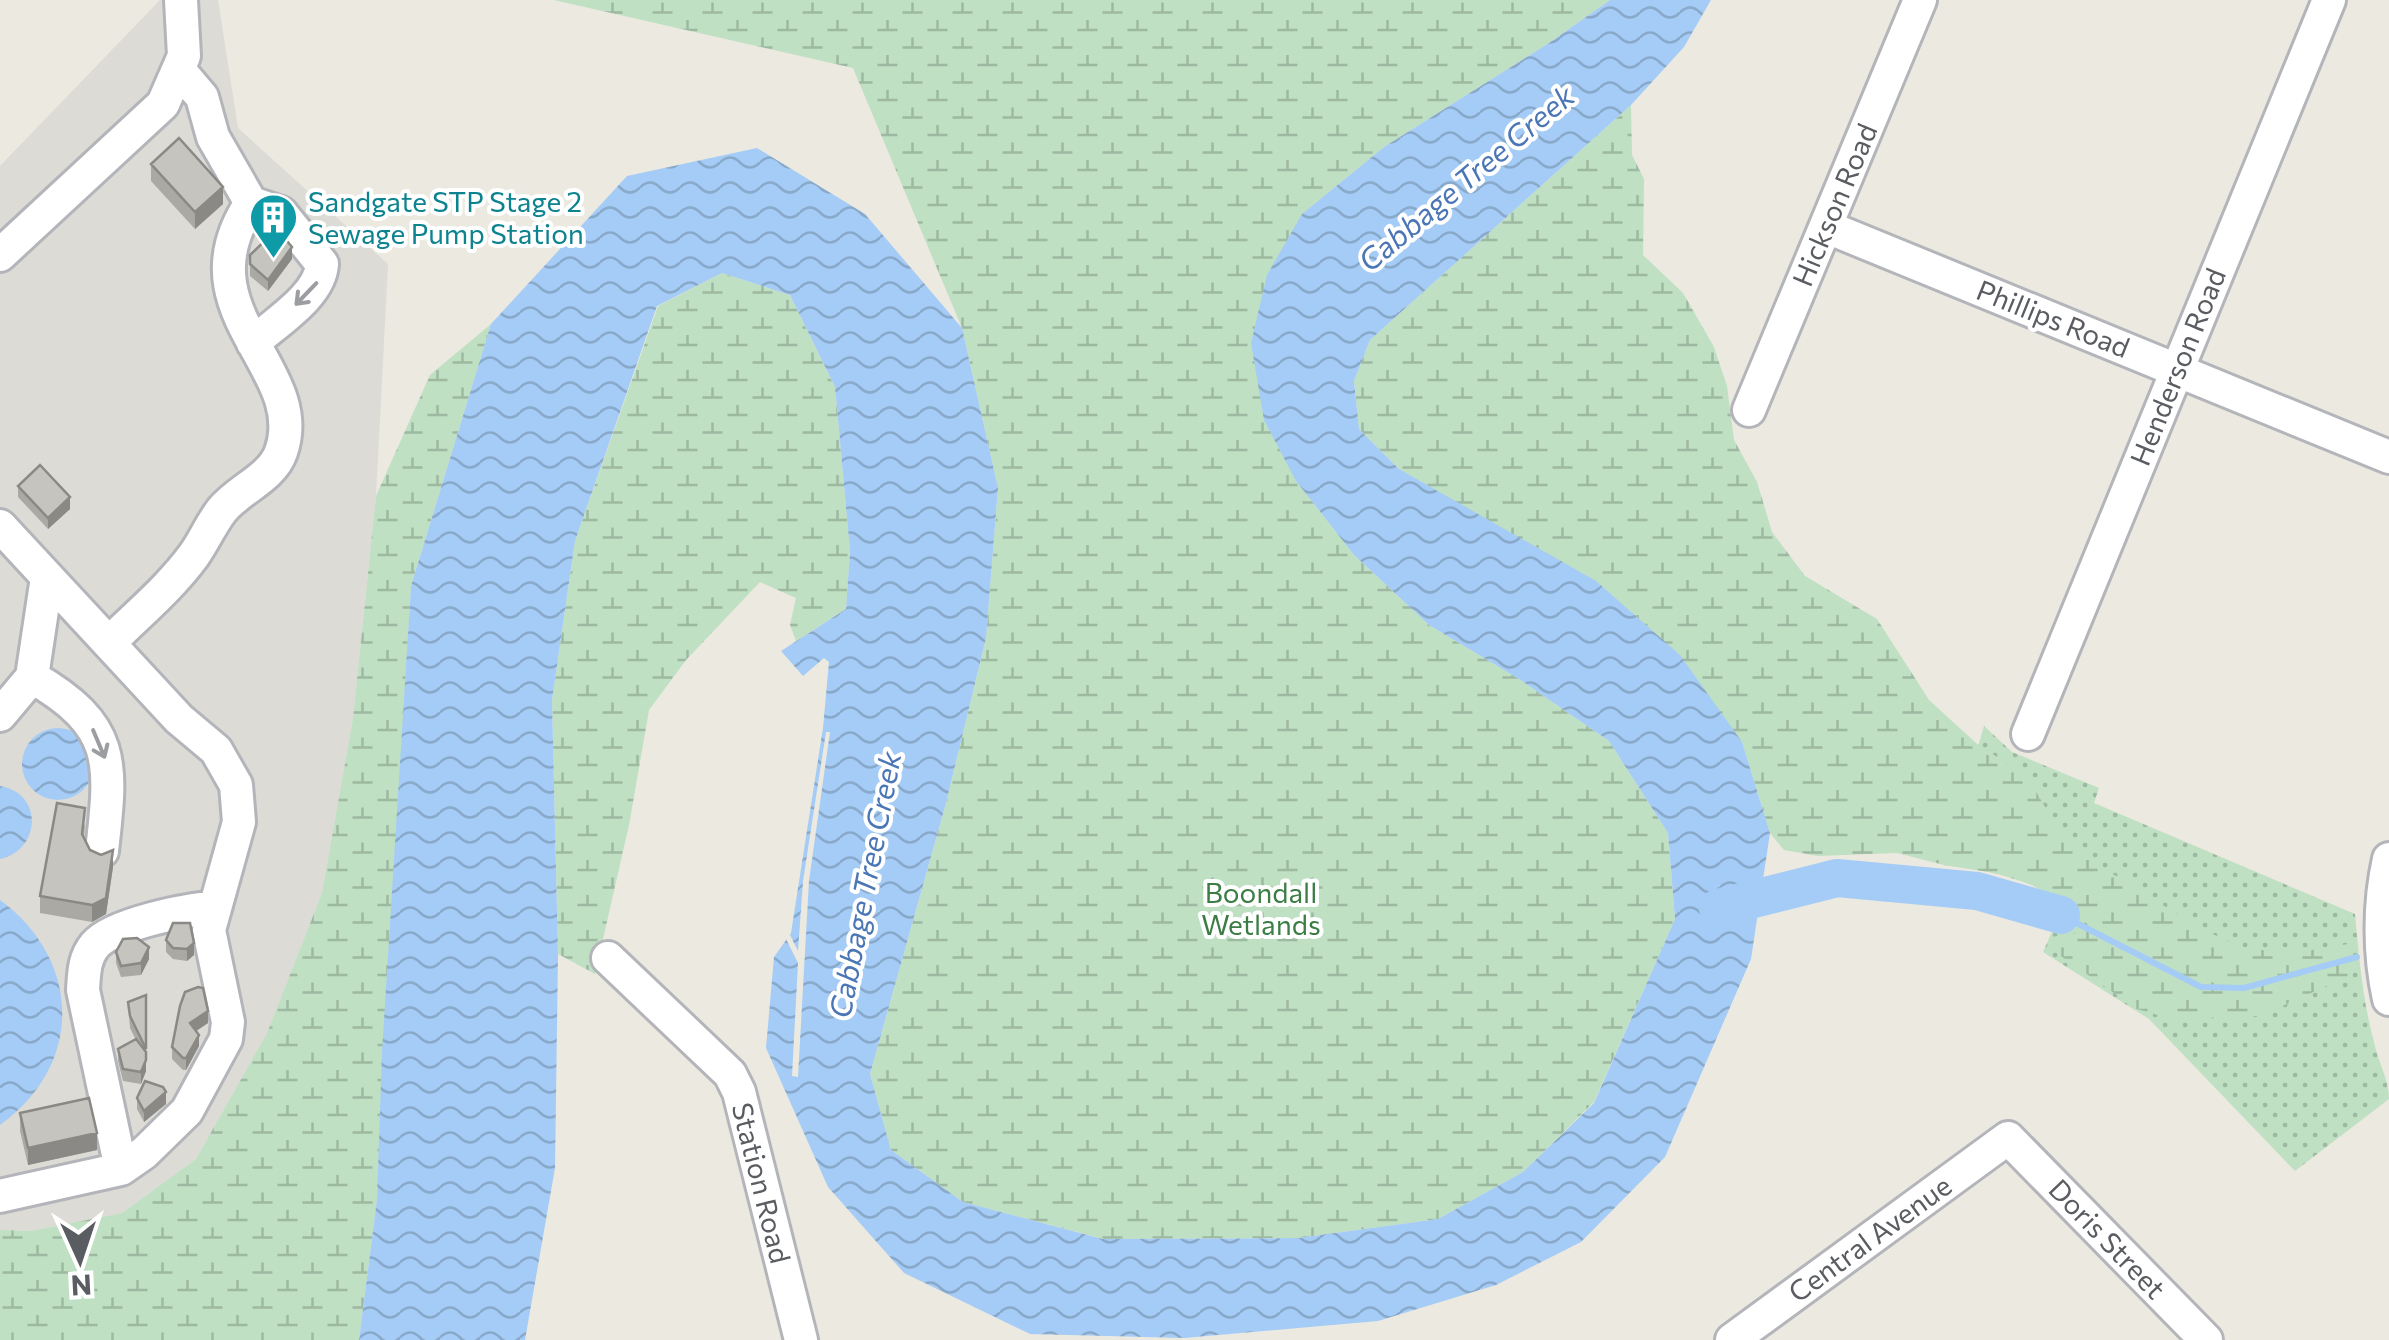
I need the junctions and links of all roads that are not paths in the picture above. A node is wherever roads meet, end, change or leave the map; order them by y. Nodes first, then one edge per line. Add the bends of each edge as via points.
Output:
1 (182, 0) edge
2 (1920, 0) edge
3 (2329, 0) edge
4 (180, 71) junction
5 (251, 203) junction
6 (1827, 227) junction
7 (0, 255) edge
8 (253, 343) junction
9 (2177, 369) junction
10 (1749, 410) dead end
11 (2389, 456) edge
12 (0, 526) edge
13 (47, 576) junction
14 (109, 643) junction
15 (32, 677) junction
16 (0, 715) edge
17 (2028, 734) dead end
18 (102, 851) edge
19 (2389, 860) edge
20 (216, 908) junction
21 (608, 958) dead end
22 (2389, 999) edge
23 (2008, 1138) joint
24 (120, 1169) junction
25 (0, 1196) edge
26 (1751, 1335) edge
27 (801, 1340) edge
28 (2206, 1340) edge

1 - 4 street
2 - 6 street, Hickson Road
3 - 9 street, Henderson Road
4 - 5 street via 202,97 213,137
4 - 7 street via 142,126
5 - 8 street via 230,245 228,273
5 -> 8 street via 281,214 322,264 312,290
6 - 9 street, Phillips Road
6 - 10 street, Hickson Road
8 - 14 street via 285,412 281,455 223,510 192,557
9 - 11 street, Phillips Road
9 - 17 street, Henderson Road
12 - 13 street
13 - 14 street
13 - 15 street
14 - 20 street via 216,750 236,786 239,822
15 - 16 street
15 -> 18 street via 67,697 102,740 110,784
19 - 22 street via 2382,906
20 - 24 street via 210,930 226,1038 187,1111
20 - 24 street via 186,909 95,933 83,990
21 - 27 street, Station Road via 730,1074
23 - 26 street, Central Avenue
23 - 28 street, Doris Street
24 - 25 street

